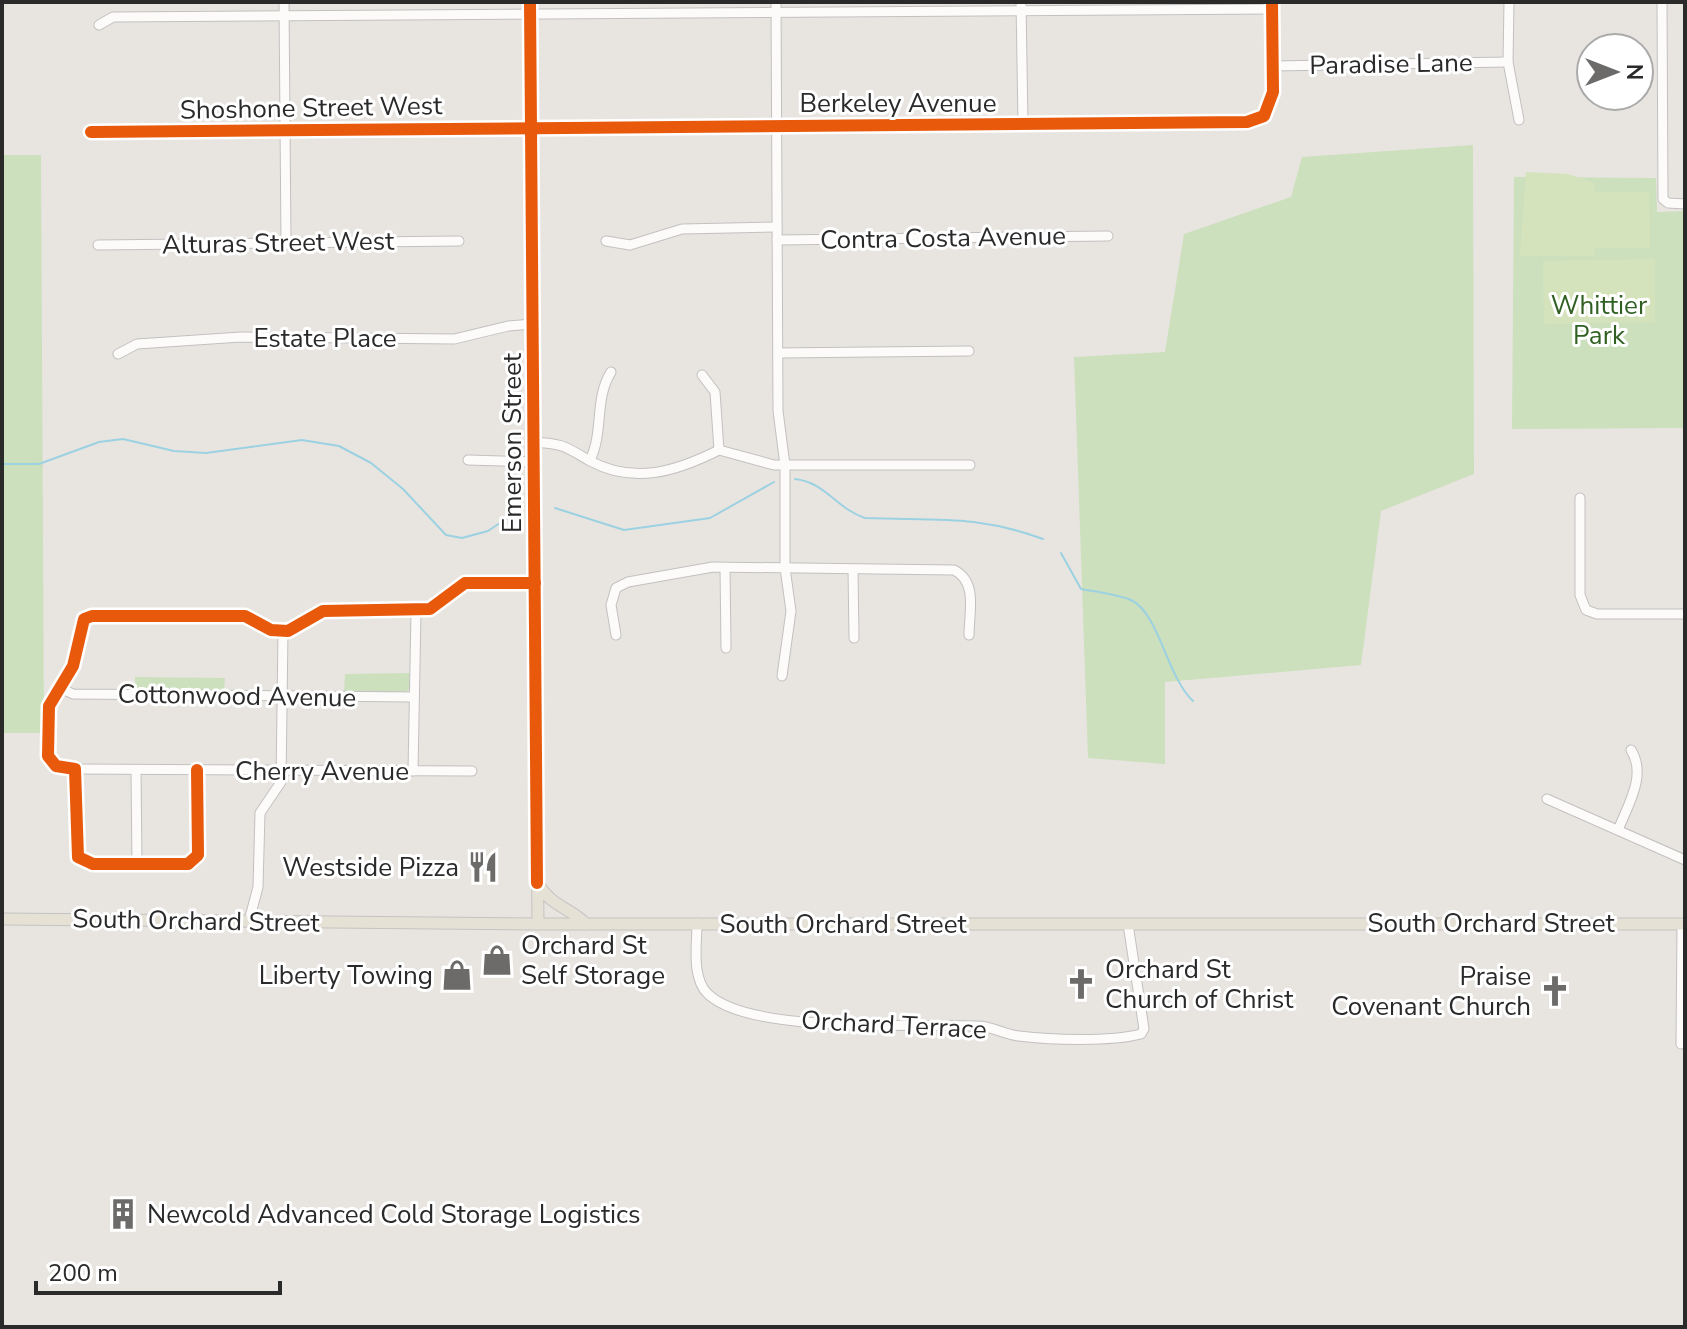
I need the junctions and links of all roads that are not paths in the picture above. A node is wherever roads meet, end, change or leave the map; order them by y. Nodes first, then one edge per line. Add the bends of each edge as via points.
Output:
1 (284, 2) edge
2 (530, 2) edge
3 (1509, 2) edge
4 (1662, 2) edge
5 (1021, 6) edge
6 (1272, 6) edge
7 (776, 7) edge
8 (530, 15) junction
9 (284, 17) junction
10 (99, 25) dead end
11 (1508, 62) junction
12 (1273, 66) junction
13 (1519, 120) dead end
14 (1023, 124) junction
15 (776, 126) junction
16 (531, 127) junction
17 (284, 131) junction
18 (91, 132) dead end
19 (1685, 204) edge
20 (777, 227) junction
21 (1108, 236) dead end
22 (777, 240) junction
23 (459, 241) dead end
24 (606, 241) dead end
25 (286, 244) junction
26 (98, 245) dead end
27 (533, 324) junction
28 (969, 351) dead end
29 (778, 353) junction
30 (118, 354) dead end
31 (611, 372) dead end
32 (702, 375) dead end
33 (533, 442) junction
34 (719, 450) junction
35 (468, 460) dead end
36 (590, 460) junction
37 (534, 462) junction
38 (785, 465) junction
39 (970, 465) dead end
40 (1580, 498) dead end
41 (725, 568) junction
42 (785, 568) junction
43 (853, 570) junction
44 (535, 583) junction
45 (416, 612) junction
46 (1685, 614) edge
47 (283, 632) junction
48 (616, 635) dead end
49 (969, 635) dead end
50 (854, 638) dead end
51 (726, 648) dead end
52 (782, 676) dead end
53 (60, 688) junction
54 (283, 696) junction
55 (414, 697) junction
56 (1631, 750) dead end
57 (75, 769) junction
58 (136, 770) junction
59 (197, 770) junction
60 (282, 770) junction
61 (413, 771) junction
62 (472, 771) dead end
63 (1547, 799) dead end
64 (1618, 830) junction
65 (1685, 860) edge
66 (137, 864) junction
67 (537, 883) junction
68 (2, 919) edge
69 (249, 921) junction
70 (697, 923) junction
71 (538, 924) junction
72 (586, 924) junction
73 (1128, 924) junction
74 (1684, 924) edge
75 (1681, 1044) dead end

1 - 9 street
2 - 8 main road, Emerson Street
3 - 11 street
4 - 19 street via 1663,195 1668,203
5 - 6 street
5 - 7 street
5 - 14 street
6 - 12 street
7 - 8 street
7 - 15 street
8 - 9 street
8 - 16 main road, Emerson Street
9 - 10 street via 113,17
9 - 17 street
11 - 12 street, Paradise Lane
11 - 13 street
12 - 14 street, Berkeley Avenue via 1272,98 1264,116 1247,122
14 - 15 street, Berkeley Avenue
15 - 16 street, Berkeley Avenue
15 - 20 street
16 - 17 street, Shoshone Street West
16 - 27 main road, Emerson Street
17 - 18 street, Shoshone Street West
17 - 25 street
20 - 22 street
20 - 24 street via 682,229 630,245
21 - 22 street, Contra Costa Avenue
22 - 29 street
23 - 25 street, Alturas Street West
25 - 26 street, Alturas Street West
27 - 30 street, Estate Place via 454,339 241,337 137,344
27 - 33 main road, Emerson Street
28 - 29 street
29 - 38 street
31 - 36 street via 601,393 599,437
32 - 34 street via 715,392
33 - 36 street via 564,444
33 - 37 main road, Emerson Street
34 - 36 street via 683,468 656,474 615,470
34 - 38 street
35 - 37 street
37 - 44 main road, Emerson Street
38 - 39 street
38 - 42 street
40 - 46 street via 1583,607 1597,614
41 - 42 street
41 - 48 street via 621,585 611,598
41 - 51 street
42 - 43 street
42 - 52 street via 791,611
43 - 49 street via 959,573 970,588
43 - 50 street
44 - 45 street via 465,583 437,605
44 - 67 main road, Emerson Street
45 - 47 street via 323,611
45 - 55 street
47 - 53 street via 245,616 92,616 81,622 73,666
47 - 54 street
53 - 54 street, Cottonwood Avenue via 73,694
53 - 57 street via 49,706 48,756 56,766
54 - 55 street, Cottonwood Avenue
54 - 60 street
55 - 61 street
56 - 64 street via 1637,781
57 - 58 street, Cherry Avenue
57 - 66 street via 78,857 84,862
58 - 59 street, Cherry Avenue
58 - 66 street
59 - 60 street, Cherry Avenue
59 - 66 street via 198,858 188,864
60 - 61 street, Cherry Avenue
60 - 69 street via 280,788 259,819 258,887
61 - 62 street, Cherry Avenue
63 - 64 street
64 - 65 street
67 - 71 main road, Emerson Street
67 - 72 main road via 553,904
68 - 69 main road, South Orchard Street
69 - 71 main road, South Orchard Street
70 - 72 main road, South Orchard Street
70 - 73 main road, South Orchard Street
70 - 73 street, Orchard Terrace via 701,985 722,1004 738,1009 850,1026 981,1026 1015,1036 1110,1037 1137,1036 1144,1029
71 - 72 main road, South Orchard Street
73 - 74 main road, South Orchard Street
74 - 75 street

